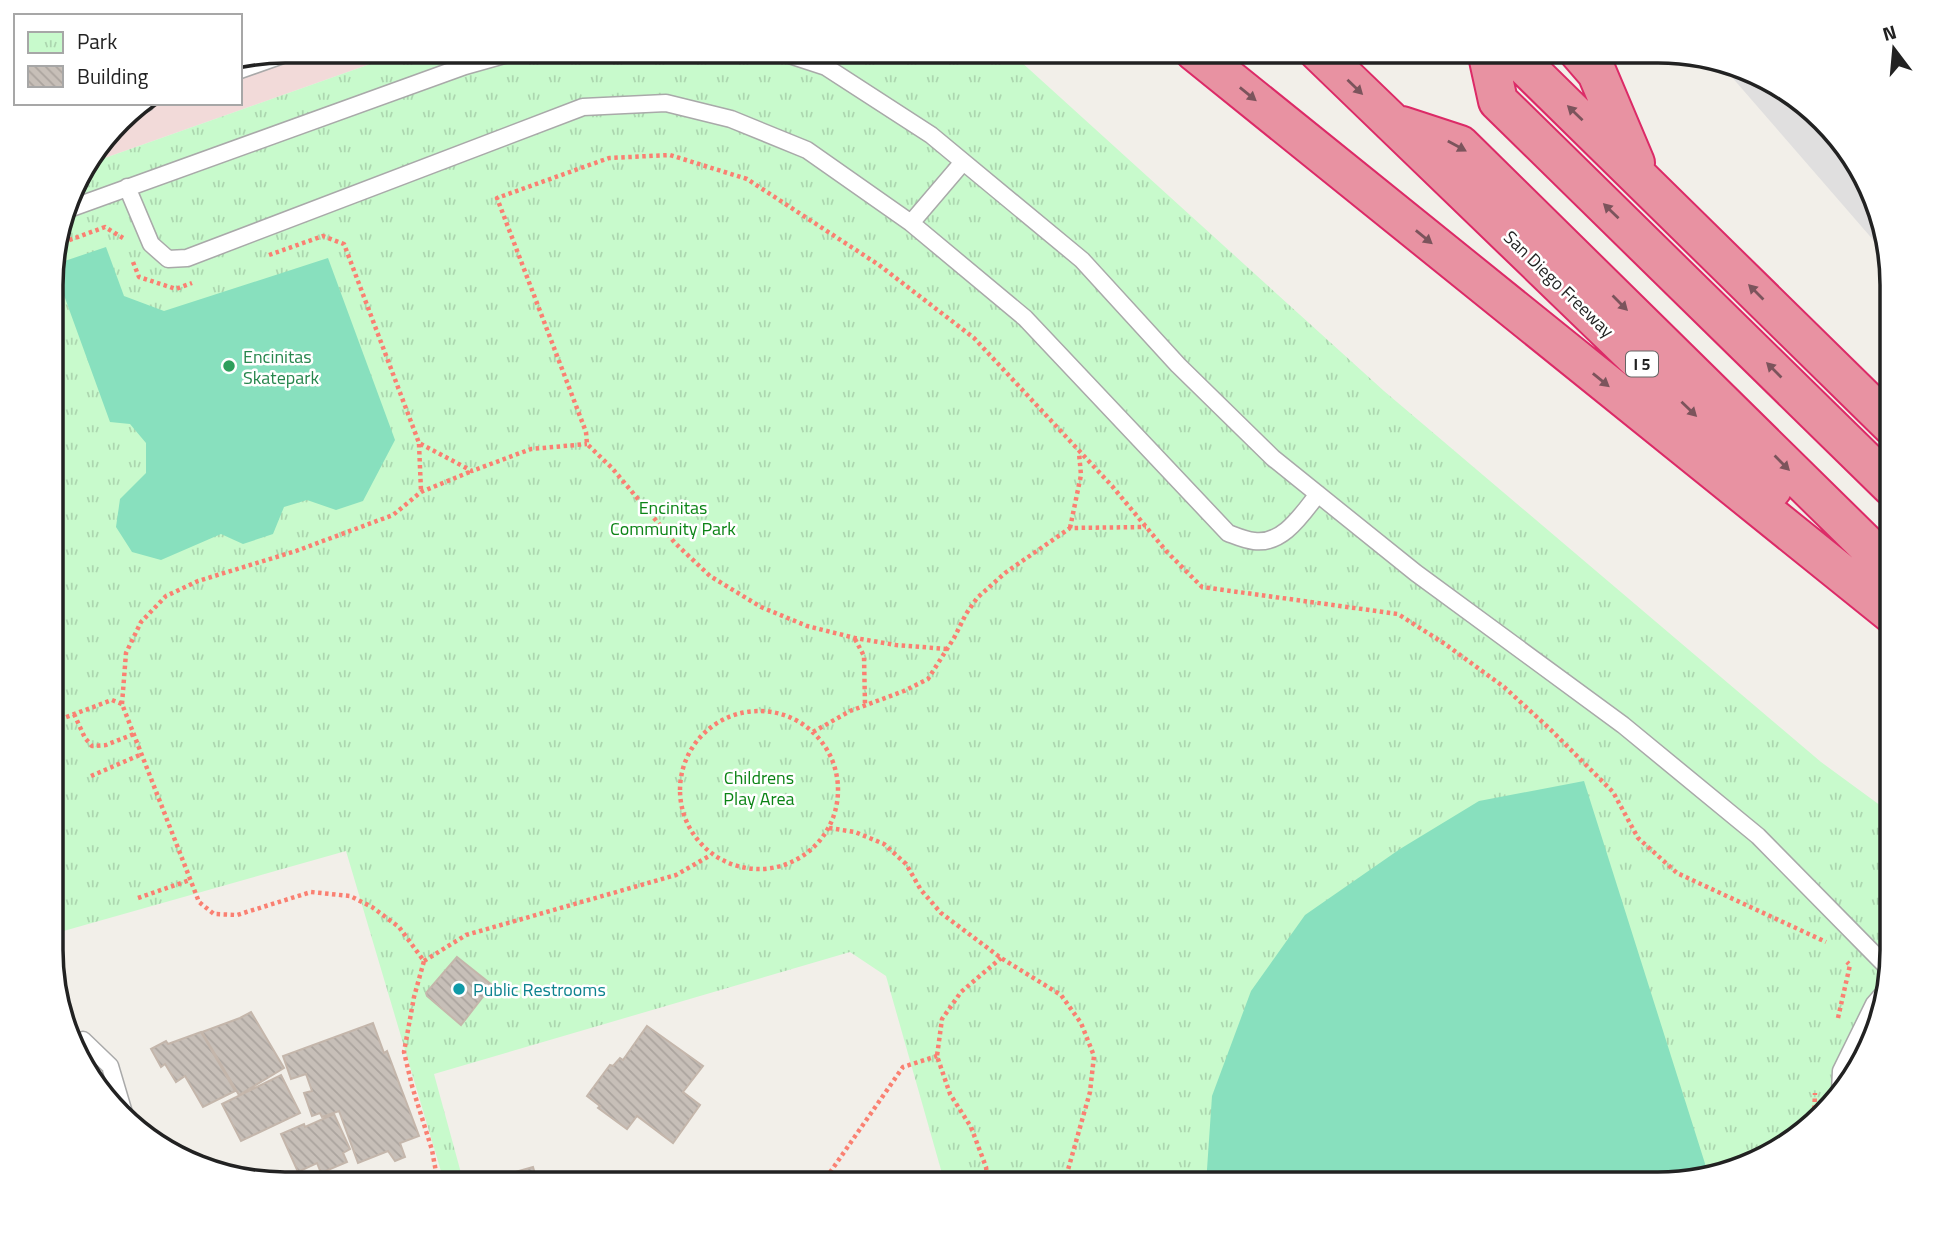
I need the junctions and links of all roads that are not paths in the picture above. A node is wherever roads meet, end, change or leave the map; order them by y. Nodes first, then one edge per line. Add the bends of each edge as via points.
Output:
1 (476, 63) edge
2 (814, 63) edge
3 (1209, 63) edge
4 (1330, 63) edge
5 (1490, 63) edge
6 (1522, 63) edge
7 (1588, 63) edge
8 (1393, 124) junction
9 (963, 162) junction
10 (1642, 178) junction
11 (127, 187) junction
12 (78, 206) edge
13 (911, 223) junction
14 (1880, 414) edge
15 (1880, 474) edge
16 (1318, 494) junction
17 (1880, 558) edge
18 (1880, 592) edge
19 (1880, 604) edge
20 (1880, 960) edge
21 (1871, 1010) edge
22 (83, 1040) dead end
23 (1842, 1075) edge
24 (119, 1096) edge

1 - 11 lane
2 - 9 lane via 931,135
3 -> 19 highway
4 -> 8 highway, San Diego Freeway / I 5
15 -> 5 highway via 1498,101
10 -> 6 highway
7 - 10 highway via 1597,73
8 -> 17 highway via 1460,145
8 -> 18 highway, San Diego Freeway / I 5
9 - 13 lane
9 - 16 lane via 1082,260 1178,365 1273,458
14 -> 10 highway
11 - 12 lane
11 - 13 lane via 151,244 168,258 187,258 583,107 666,103 731,119 807,150
13 - 16 lane via 1025,318 1228,533 1255,541 1275,539
16 - 20 lane via 1416,573 1623,725 1758,836
21 - 23 lane
22 - 24 lane via 110,1066

